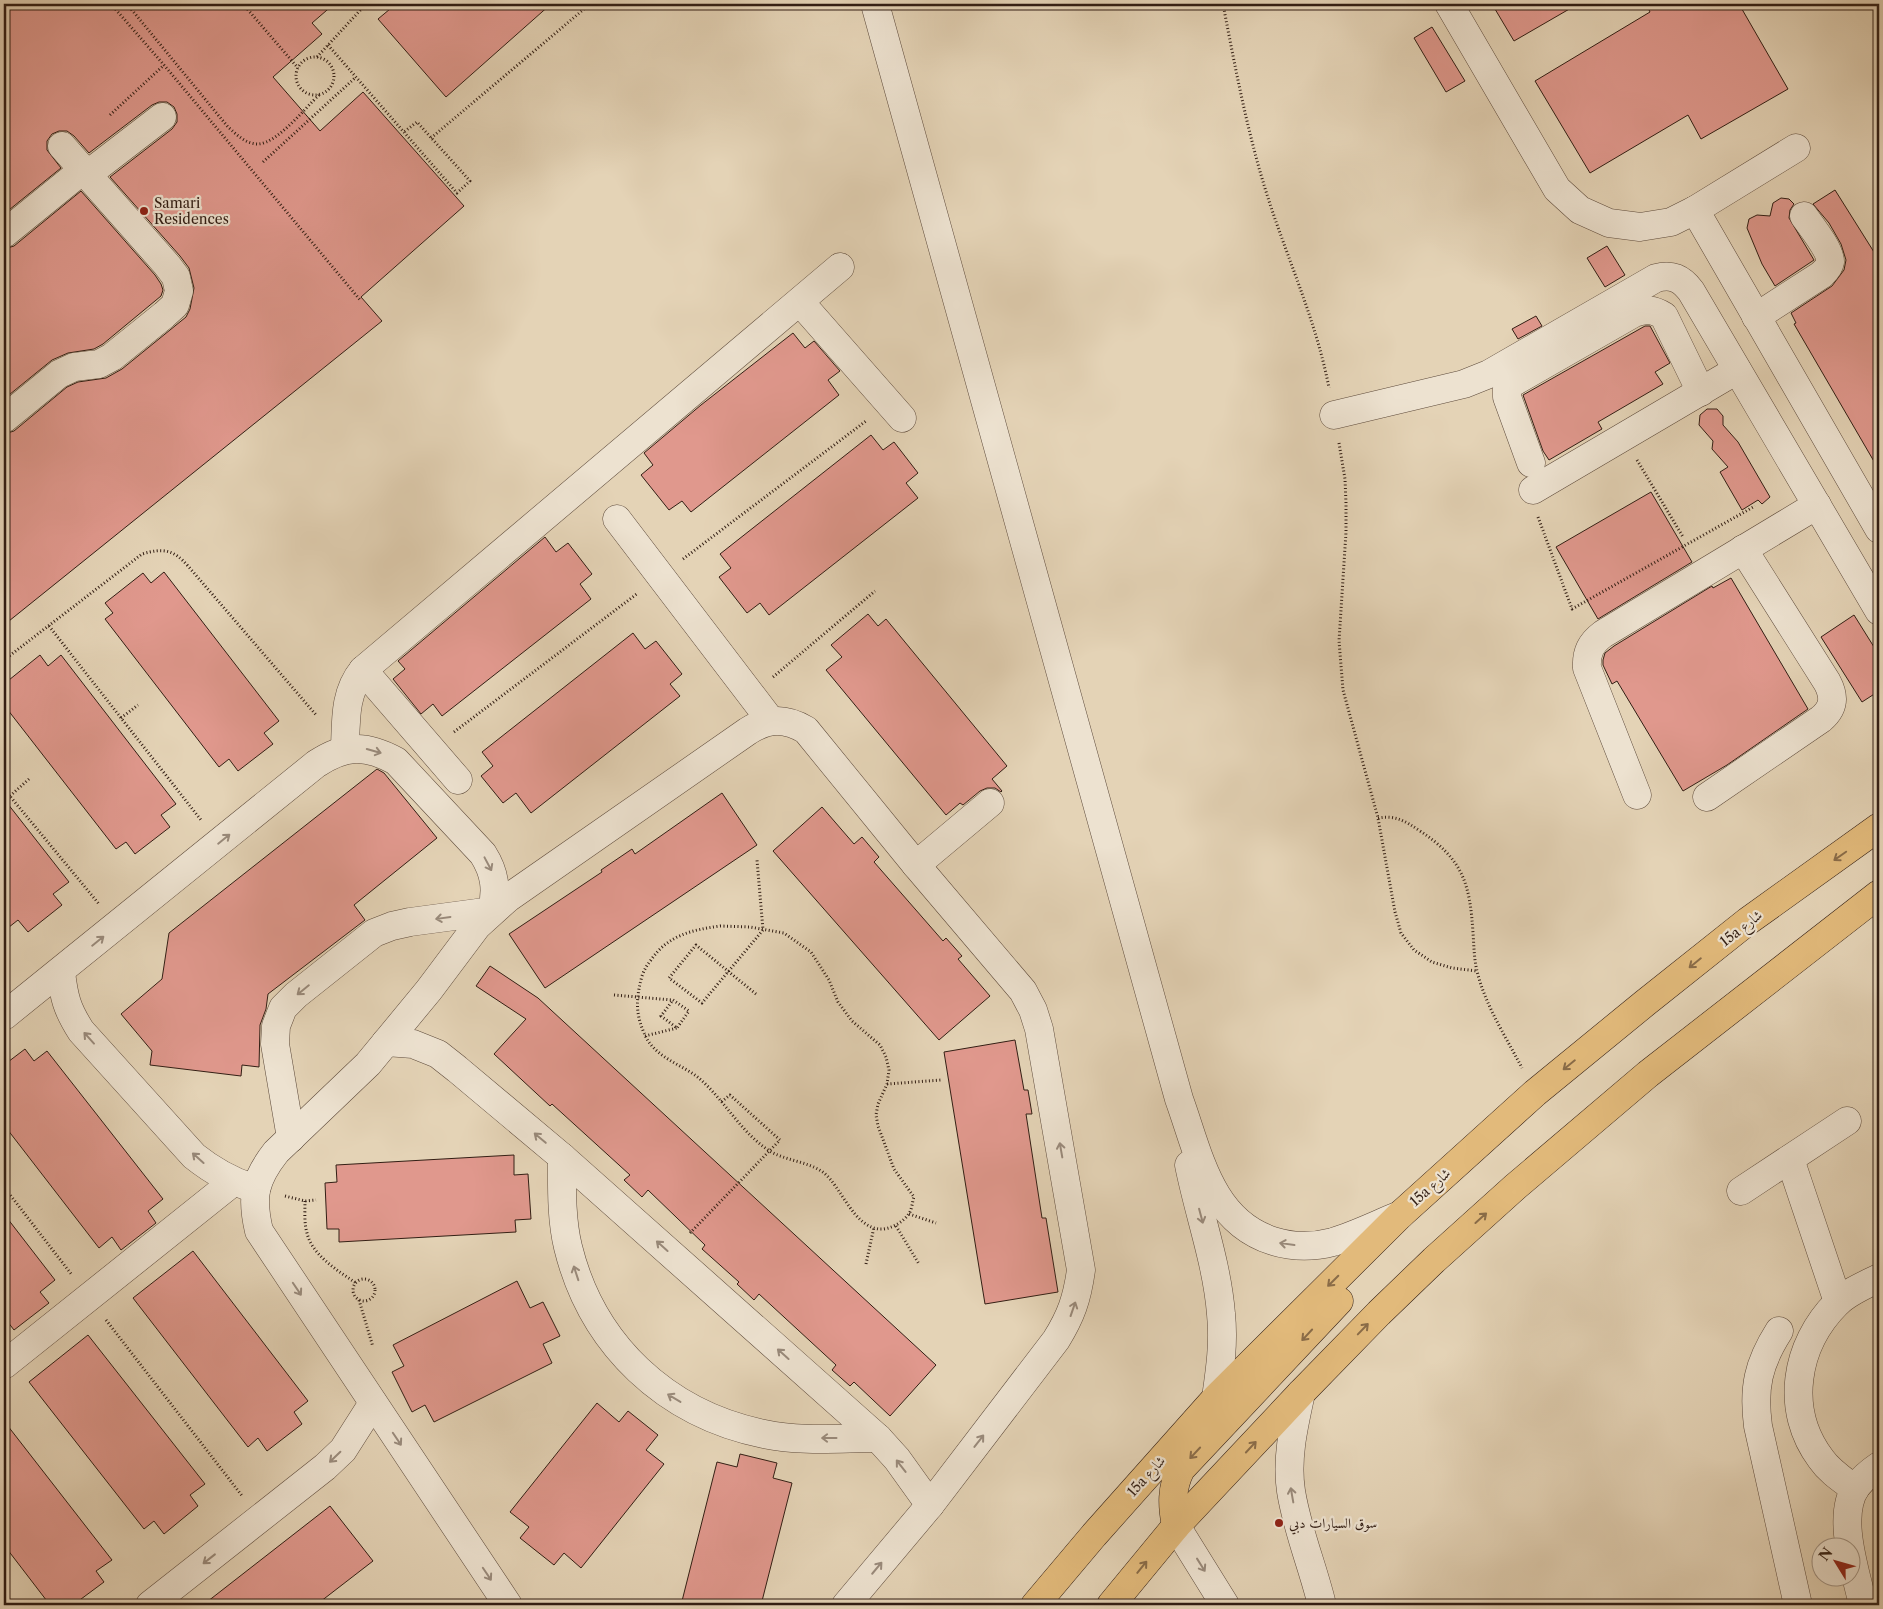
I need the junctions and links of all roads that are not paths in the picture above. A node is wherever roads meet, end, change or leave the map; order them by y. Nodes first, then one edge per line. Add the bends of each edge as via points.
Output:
1 (875, 4) edge
2 (1449, 4) edge
3 (162, 117) dead end
4 (62, 146) dead end
5 (1796, 148) dead end
6 (86, 172) junction
7 (1695, 210) junction
8 (1804, 216) dead end
9 (4, 234) edge
10 (840, 267) dead end
11 (800, 302) junction
12 (1756, 316) junction
13 (1737, 370) junction
14 (1701, 392) junction
15 (1334, 416) road end
16 (902, 418) dead end
17 (4, 419) edge
18 (1531, 463) dead end
19 (1540, 501) road end
20 (1818, 504) junction
21 (617, 519) dead end
22 (1879, 528) edge
23 (1743, 549) junction
24 (1879, 611) edge
25 (363, 670) junction
26 (771, 721) junction
27 (345, 750) junction
28 (458, 780) dead end
29 (1637, 795) dead end
30 (1707, 797) dead end
31 (990, 803) dead end
32 (1879, 827) edge
33 (916, 865) junction
34 (1879, 894) edge
35 (492, 911) junction
36 (61, 972) junction
37 (4, 1016) edge
38 (386, 1042) junction
39 (1179, 1099) junction
40 (1848, 1121) dead end
41 (291, 1138) junction
42 (562, 1157) junction
43 (1790, 1159) junction
44 (245, 1186) junction
45 (1741, 1191) dead end
46 (1400, 1215) junction
47 (1879, 1278) edge
48 (1838, 1302) junction
49 (1779, 1331) dead end
50 (4, 1365) edge
51 (1301, 1393) junction
52 (1216, 1398) junction
53 (373, 1403) junction
54 (878, 1438) junction
55 (1879, 1466) edge
56 (1855, 1488) junction
57 (930, 1505) junction
58 (1176, 1526) junction
59 (150, 1605) edge
60 (508, 1605) edge
61 (846, 1605) edge
62 (1034, 1605) edge
63 (1111, 1605) edge
64 (1225, 1605) edge
65 (1322, 1605) edge
66 (1798, 1605) edge
67 (1863, 1605) edge

1 - 39 street
2 - 7 street via 1557,189 1580,210 1609,223 1640,227 1671,222
3 - 6 street
4 - 6 street
5 - 7 street
6 - 9 street
6 - 17 street via 176,277 179,291 175,305 112,357 99,364 59,374
7 - 12 street
8 - 12 street via 1826,249 1830,263 1821,275
10 - 11 street
11 - 16 street
11 - 25 street
12 - 22 street
13 - 14 street
13 - 15 street via 1685,283 1676,277 1666,276 1656,278 1489,374 1464,384
13 - 20 street
14 - 18 street via 1664,316 1655,310 1644,309 1634,313 1512,383 1507,389 1509,404
14 - 19 street
20 - 23 street
20 - 24 street
21 - 26 street
23 - 29 street via 1604,634 1589,648 1586,668
23 - 30 street via 1827,682 1833,702 1829,712 1820,719
25 - 27 street via 355,679 347,703
25 - 28 street
26 - 33 street via 796,724 806,730
26 - 35 street via 740,737
27 -> 35 street via 363,748 396,761 483,854 495,881
36 -> 27 street via 316,764
31 - 33 street
32 -> 46 main road, 15a شارع via 1748,921 1535,1093
57 -> 33 street via 1070,1319 1078,1295 1081,1270 1044,1049 1033,1010 1011,974
51 -> 34 main road via 1420,1273 1515,1187 1648,1074
35 - 38 street
35 -> 41 street via 410,922 374,933 283,1008 276,1026 276,1044
36 - 37 street
44 -> 36 street via 213,1171 194,1156 81,1030 63,993
38 - 41 street via 368,1064
42 -> 38 street via 438,1054 413,1044
46 -> 39 street via 1332,1242 1316,1245 1284,1244 1261,1237 1240,1224 1223,1207 1211,1186
39 -> 52 street via 1192,1181 1214,1270 1221,1315 1222,1363
40 - 43 street
41 - 44 street
54 -> 42 street
54 -> 42 street via 775,1436 731,1426 666,1394 638,1370 614,1344 578,1281 562,1210
43 - 45 street
43 - 48 street
44 - 50 street via 89,1297
44 -> 53 street via 259,1231
46 -> 52 main road, 15a شارع
46 -> 58 main road via 1380,1255 1366,1273 1181,1469 1173,1492
47 - 48 street
48 - 56 street via 1807,1345 1797,1397 1801,1419 1821,1460
49 - 66 street via 1760,1366 1755,1406
58 -> 51 main road
65 -> 51 street via 1291,1489 1293,1428
52 - 62 main road, 15a شارع
53 -> 59 street via 343,1450 325,1467
53 -> 60 street
57 -> 54 street
55 - 56 street
56 - 67 street via 1848,1506 1848,1526
61 -> 57 street
63 -> 58 main road
58 -> 64 street

